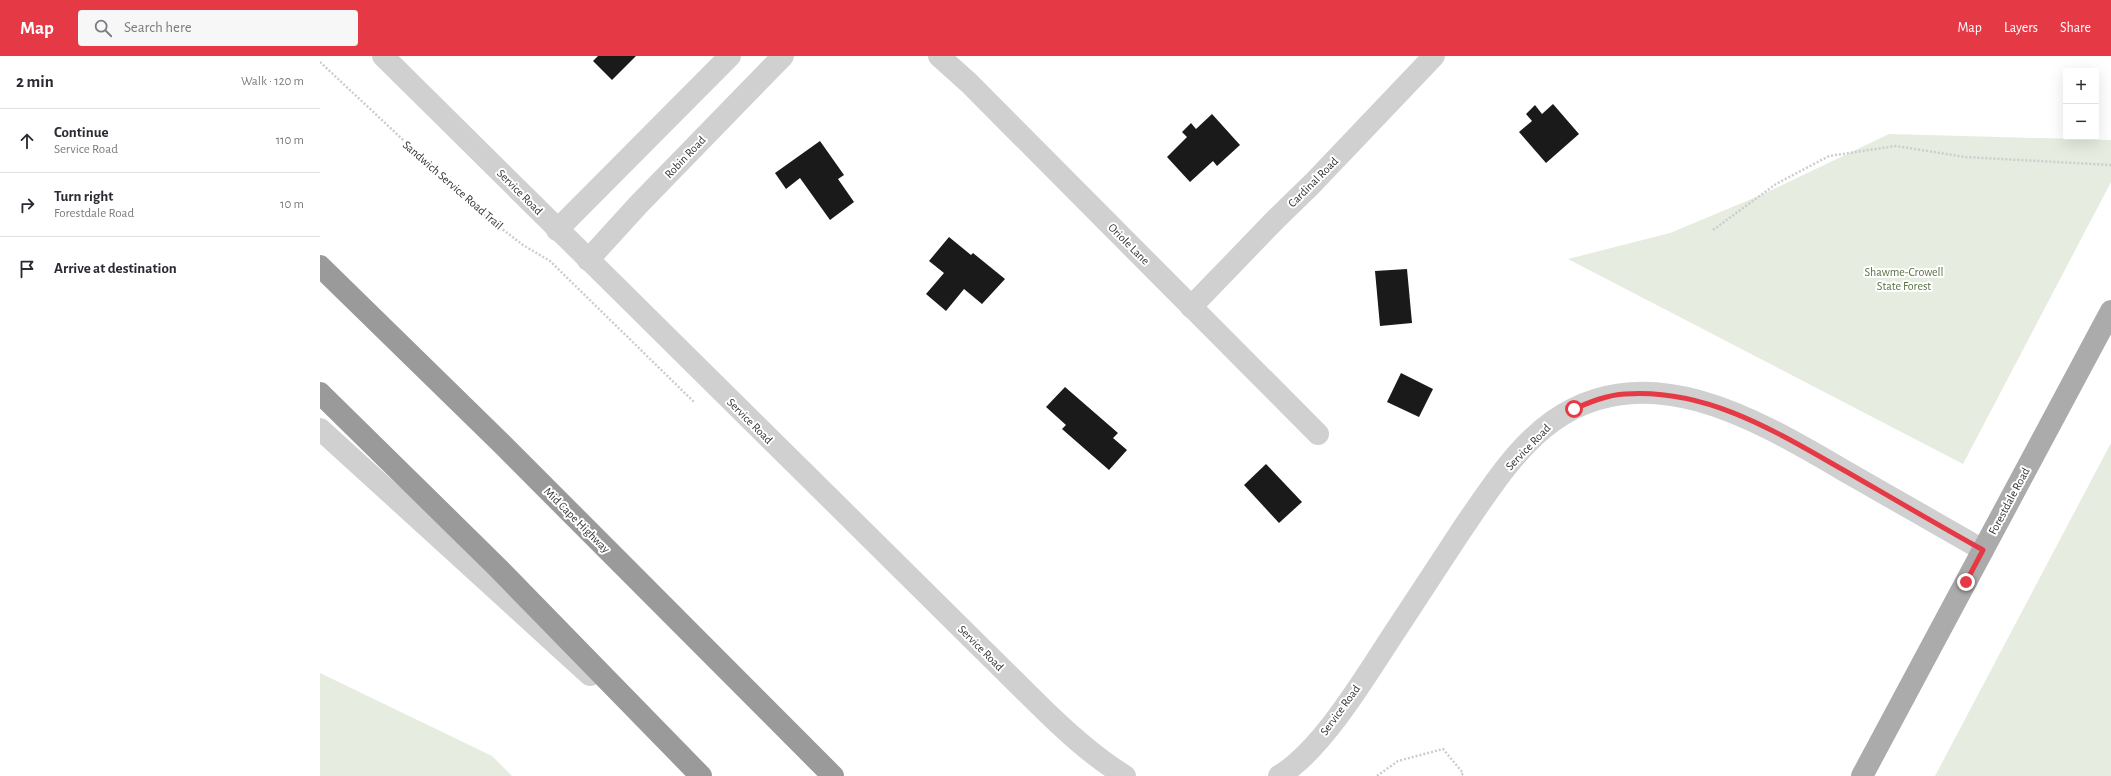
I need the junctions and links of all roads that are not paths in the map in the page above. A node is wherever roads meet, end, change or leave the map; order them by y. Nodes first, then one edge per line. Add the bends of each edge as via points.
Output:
1 (383, 56) edge
2 (730, 56) edge
3 (783, 56) edge
4 (939, 56) edge
5 (1434, 56) edge
6 (557, 230) junction
7 (588, 260) junction
8 (320, 266) edge
9 (1191, 307) junction
10 (2111, 311) edge
11 (320, 393) edge
12 (320, 429) edge
13 (1318, 434) dead end
14 (1983, 550) junction
15 (701, 776) edge
16 (833, 776) edge
17 (1125, 776) edge
18 (1279, 776) edge
19 (1862, 776) edge

1 - 6 street, Service Road
2 - 6 street
3 - 7 street, Robin Road
4 - 9 street, Oriole Lane via 969,83
5 - 9 street, Cardinal Road
6 - 7 street, Service Road
7 - 17 street, Service Road via 1059,725
8 - 16 highway, Mid Cape Highway via 501,443
9 - 13 street, Oriole Lane
10 - 14 main road, Forestdale Road
11 - 15 highway via 497,567
12 - 15 street
14 - 18 street, Service Road via 1764,426 1713,405 1678,396 1650,394 1624,394 1600,398 1574,409 1553,422 1511,463 1469,519 1337,716 1301,760
14 - 19 main road, Forestdale Road

